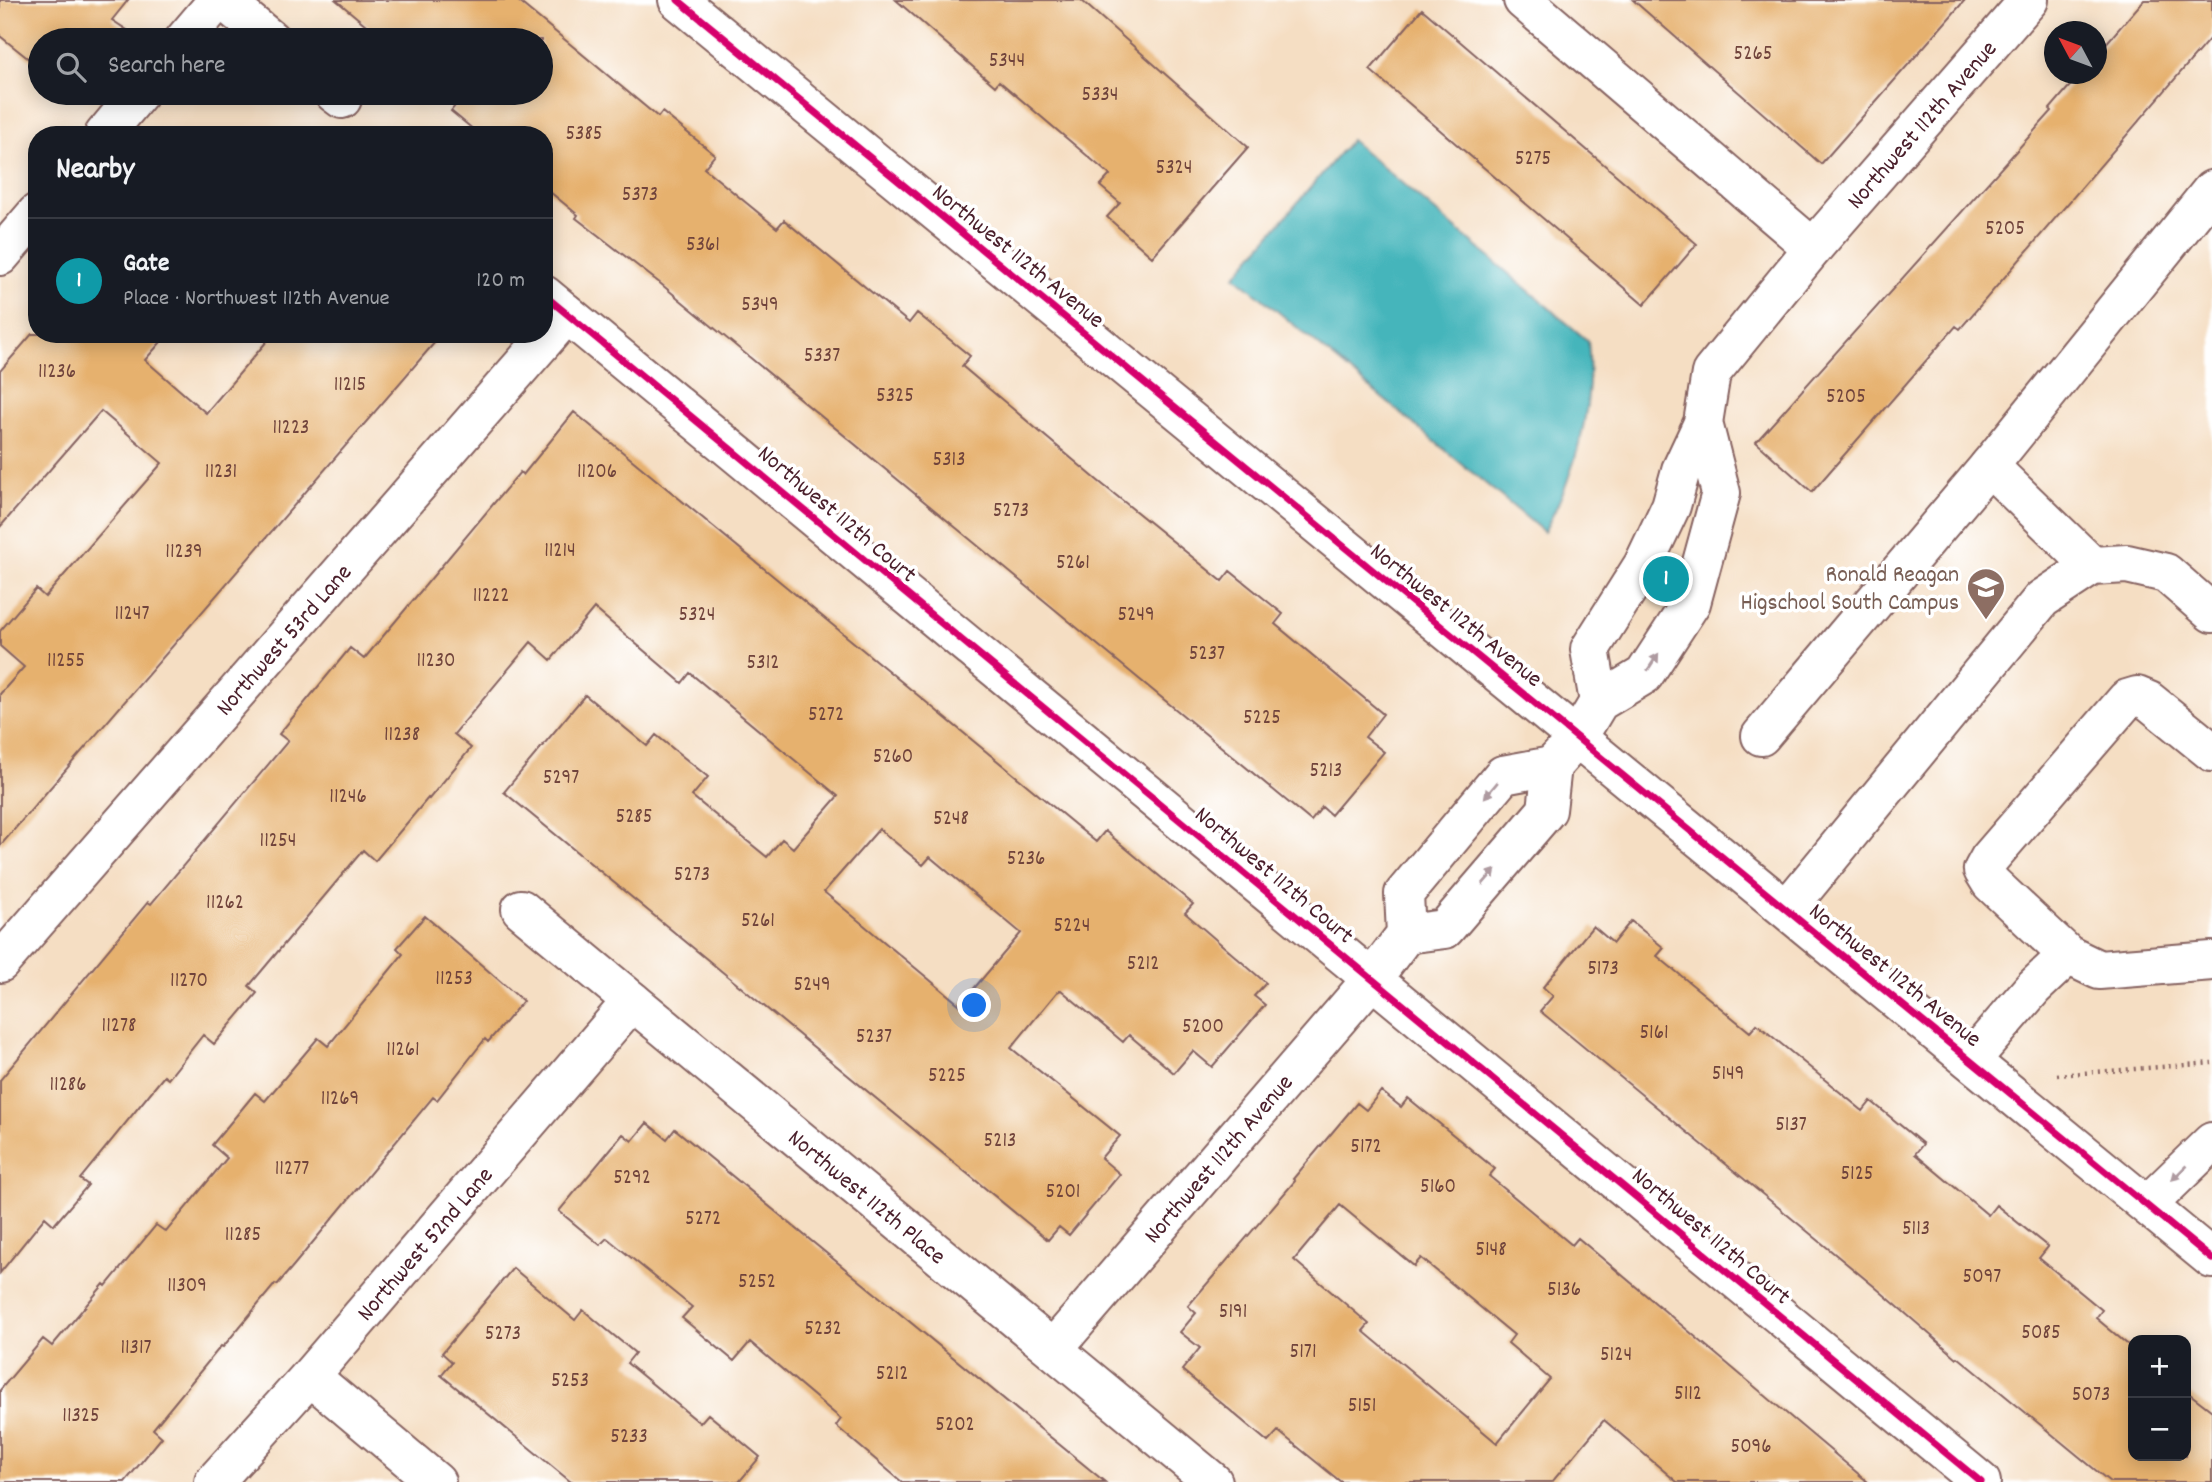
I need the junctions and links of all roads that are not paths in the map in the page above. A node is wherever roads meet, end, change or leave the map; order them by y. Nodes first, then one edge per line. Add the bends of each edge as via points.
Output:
1 (221, 0) edge
2 (678, 0) edge
3 (1523, 0) edge
4 (2029, 0) edge
5 (195, 28) edge
6 (256, 28) edge
7 (129, 105) edge
8 (112, 126) edge
9 (2212, 190) edge
10 (28, 224) edge
11 (1813, 248) junction
12 (0, 257) edge
13 (555, 305) edge
14 (523, 343) edge
15 (1703, 423) junction
16 (1989, 466) junction
17 (1671, 506) junction
18 (1713, 525) junction
19 (2092, 566) junction
20 (2212, 612) edge
21 (1599, 702) junction
22 (1761, 736) dead end
23 (1577, 737) junction
24 (2212, 752) edge
25 (1552, 766) junction
26 (521, 909) dead end
27 (1787, 909) junction
28 (1406, 934) junction
29 (2068, 955) junction
30 (2212, 961) edge
31 (0, 963) edge
32 (1372, 979) junction
33 (632, 1001) junction
34 (1970, 1060) junction
35 (2212, 1142) edge
36 (2147, 1205) junction
37 (2211, 1256) edge
38 (1053, 1349) junction
39 (310, 1376) junction
40 (215, 1482) edge
41 (436, 1482) edge
42 (1213, 1482) edge
43 (1981, 1482) edge

1 - 5 street
1 - 6 street
2 - 23 street, Northwest 112th Avenue
3 - 11 street
4 - 11 street, Northwest 112th Avenue
7 - 8 street
9 - 16 street
10 - 12 street
11 - 15 street, Northwest 112th Avenue via 1711,373
13 - 32 street, Northwest 112th Court
14 - 31 street, Northwest 53rd Lane
15 - 17 street, Northwest 112th Avenue via 1681,470
15 - 18 street, Northwest 112th Avenue via 1721,493
16 - 19 street
16 - 22 street
17 - 18 street
17 - 21 street, Northwest 112th Avenue via 1643,565 1590,649
21 -> 18 street, Northwest 112th Avenue via 1644,675 1691,603
19 - 20 street via 2127,564 2166,573
19 - 27 street via 2042,598
21 - 23 street, Northwest 112th Avenue
23 - 25 street, Northwest 112th Avenue
23 - 27 street, Northwest 112th Avenue
24 - 29 street via 2149,701 2137,696 2127,699 1989,859 1983,870 1992,883
28 -> 25 street via 1445,929 1547,810
25 -> 28 street via 1503,775 1404,894
26 - 33 street, Northwest 112th Place
27 - 34 street, Northwest 112th Avenue
28 - 32 street, Northwest 112th Avenue
29 - 30 street via 2099,970
29 - 34 street
32 - 38 street, Northwest 112th Avenue
32 - 43 street, Northwest 112th Court
33 - 38 street, Northwest 112th Place
33 - 39 street, Northwest 52nd Lane
34 - 36 street, Northwest 112th Avenue
35 -> 36 street
36 - 37 street, Northwest 112th Avenue
38 - 42 street, Northwest 112th Place
39 - 40 street, Northwest 52nd Lane
39 - 41 street

